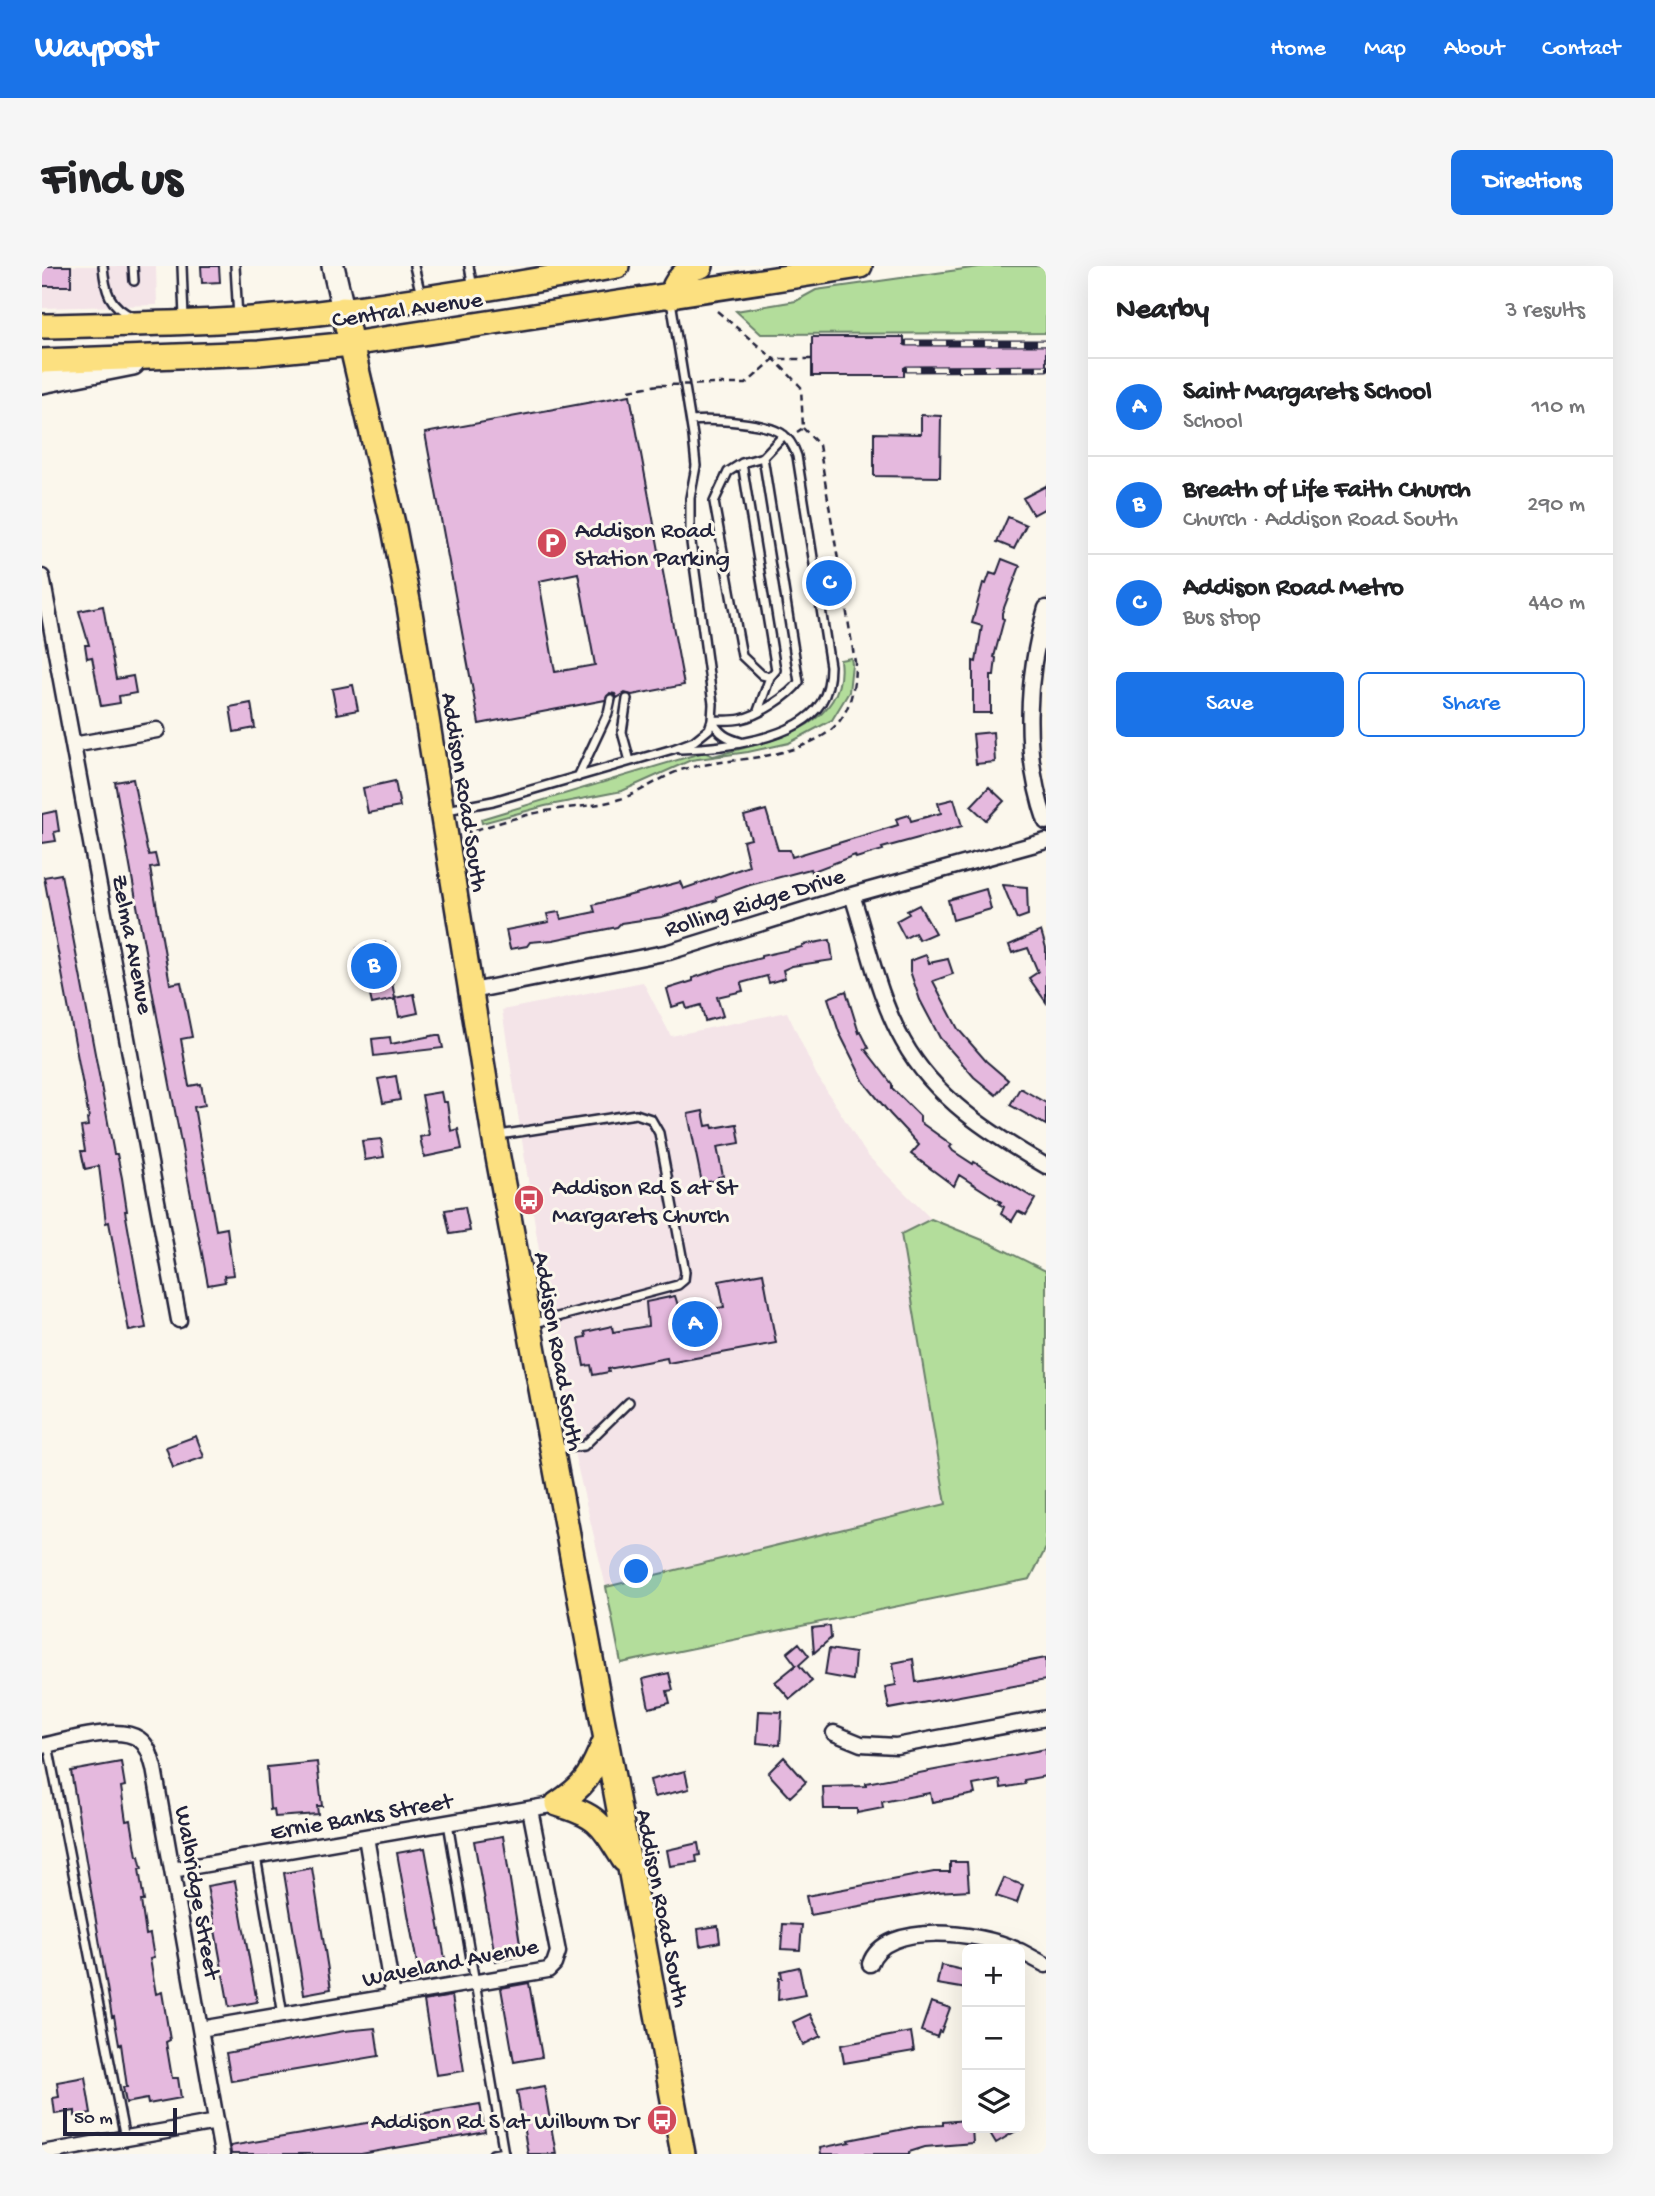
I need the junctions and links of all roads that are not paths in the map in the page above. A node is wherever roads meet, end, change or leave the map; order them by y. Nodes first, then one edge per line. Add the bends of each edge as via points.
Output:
1 (103, 266) edge
2 (133, 266) edge
3 (182, 266) edge
4 (234, 266) edge
5 (333, 266) edge
6 (414, 266) edge
7 (470, 266) edge
8 (617, 266) edge
9 (701, 266) edge
10 (860, 266) edge
11 (583, 269) edge
12 (134, 281) dead end
13 (474, 292) junction
14 (671, 297) junction
15 (422, 299) junction
16 (343, 309) junction
17 (239, 318) junction
18 (184, 322) junction
19 (158, 323) junction
20 (42, 326) edge
21 (351, 344) junction
22 (166, 357) junction
23 (42, 362) edge
24 (42, 382) edge
25 (691, 421) junction
26 (786, 437) junction
27 (763, 457) junction
28 (742, 463) junction
29 (42, 577) edge
30 (1046, 608) edge
31 (770, 677) junction
32 (611, 699) dead end
33 (627, 699) dead end
34 (757, 712) junction
35 (712, 720) junction
36 (157, 730) dead end
37 (742, 742) junction
38 (73, 745) junction
39 (673, 749) junction
40 (630, 761) junction
41 (578, 777) junction
42 (443, 811) junction
43 (1046, 822) edge
44 (1046, 841) edge
45 (852, 895) junction
46 (472, 991) junction
47 (494, 1136) junction
48 (1046, 1166) edge
49 (179, 1320) dead end
50 (528, 1325) junction
51 (629, 1402) dead end
52 (551, 1450) junction
53 (1046, 1718) edge
54 (834, 1733) dead end
55 (605, 1741) junction
56 (45, 1745) edge
57 (557, 1804) junction
58 (530, 1809) junction
59 (447, 1823) junction
60 (366, 1837) junction
61 (256, 1856) junction
62 (172, 1870) junction
63 (630, 1870) junction
64 (1003, 1944) edge
65 (1025, 1954) edge
66 (870, 1964) dead end
67 (1046, 1965) edge
68 (476, 1982) junction
69 (393, 1997) junction
70 (283, 2016) junction
71 (200, 2029) junction
72 (217, 2122) junction
73 (125, 2139) junction
74 (42, 2153) edge
75 (504, 2153) edge
76 (222, 2154) edge
77 (493, 2154) edge
78 (683, 2154) edge

1 - 19 lane via 105,289 114,304 130,316
2 - 12 lane
3 - 18 lane
4 - 17 lane
5 - 16 main road
6 - 15 lane
7 - 13 lane
8 - 11 main road, Central Avenue
9 - 14 main road via 688,270 674,284
10 - 14 main road, Central Avenue
11 - 13 main road, Central Avenue
13 - 15 main road, Central Avenue
14 - 21 main road, Central Avenue
14 - 25 lane
15 - 16 main road, Central Avenue
16 - 17 main road, Central Avenue
16 - 21 main road, Addison Road South
17 - 18 main road, Central Avenue
18 - 19 main road, Central Avenue
19 - 20 main road, Central Avenue
21 - 22 main road, Central Avenue
21 - 42 main road, Addison Road South via 399,554
22 - 23 main road, Central Avenue
22 - 24 main road
25 - 26 lane via 745,424
25 - 35 lane via 696,467 690,534 713,691
26 - 27 lane
26 - 37 lane via 797,456 830,673 822,701 806,718
27 - 28 lane
27 - 34 lane via 799,681 793,691
28 - 31 lane via 776,670
28 - 31 lane via 728,472 714,502 742,656 762,676
29 - 38 street, Zelma Avenue
30 - 43 street via 1030,696 1033,762
31 - 34 lane
32 - 41 lane
33 - 40 lane via 622,732
34 - 35 lane via 738,720
35 - 37 lane via 718,732
35 - 39 lane via 709,729 694,741
36 - 38 street
37 - 39 lane
38 - 49 street, Zelma Avenue
39 - 40 lane
40 - 41 lane
41 - 42 lane
42 - 46 main road, Addison Road South
44 - 45 street, Rolling Ridge Drive
45 - 46 street, Rolling Ridge Drive via 669,952
45 - 48 street via 890,1013 915,1060 947,1098 978,1124
46 - 47 main road, Addison Road South
47 - 50 main road, Addison Road South
47 - 50 lane via 636,1114 652,1119 659,1133 681,1249 685,1272 678,1285
50 - 52 main road, Addison Road South
51 - 52 lane via 584,1446
52 - 55 main road, Addison Road South
53 - 54 street via 896,1746 860,1744
55 - 57 main road via 590,1775
55 - 63 main road, Addison Road South
56 - 62 street, Walbridge Street via 106,1733 139,1739 154,1768
56 - 73 lane
57 - 58 street, Ernie Banks Street
57 - 63 main road via 586,1813 598,1823
58 - 59 street, Ernie Banks Street
58 - 68 street, Waveland Avenue via 558,1952 548,1970
59 - 60 street, Ernie Banks Street
59 - 68 lane
60 - 61 street, Ernie Banks Street
60 - 69 street
61 - 62 street, Ernie Banks Street
61 - 70 lane
62 - 71 street, Walbridge Street
63 - 78 main road, Addison Road South
64 - 66 street via 959,1935 905,1937 878,1949
65 - 67 street
68 - 69 street, Waveland Avenue
68 - 75 lane
69 - 70 street, Waveland Avenue
70 - 71 street, Waveland Avenue
71 - 72 street, Walbridge Street
72 - 73 street
72 - 76 street, Walbridge Street
73 - 74 street
75 - 77 lane

